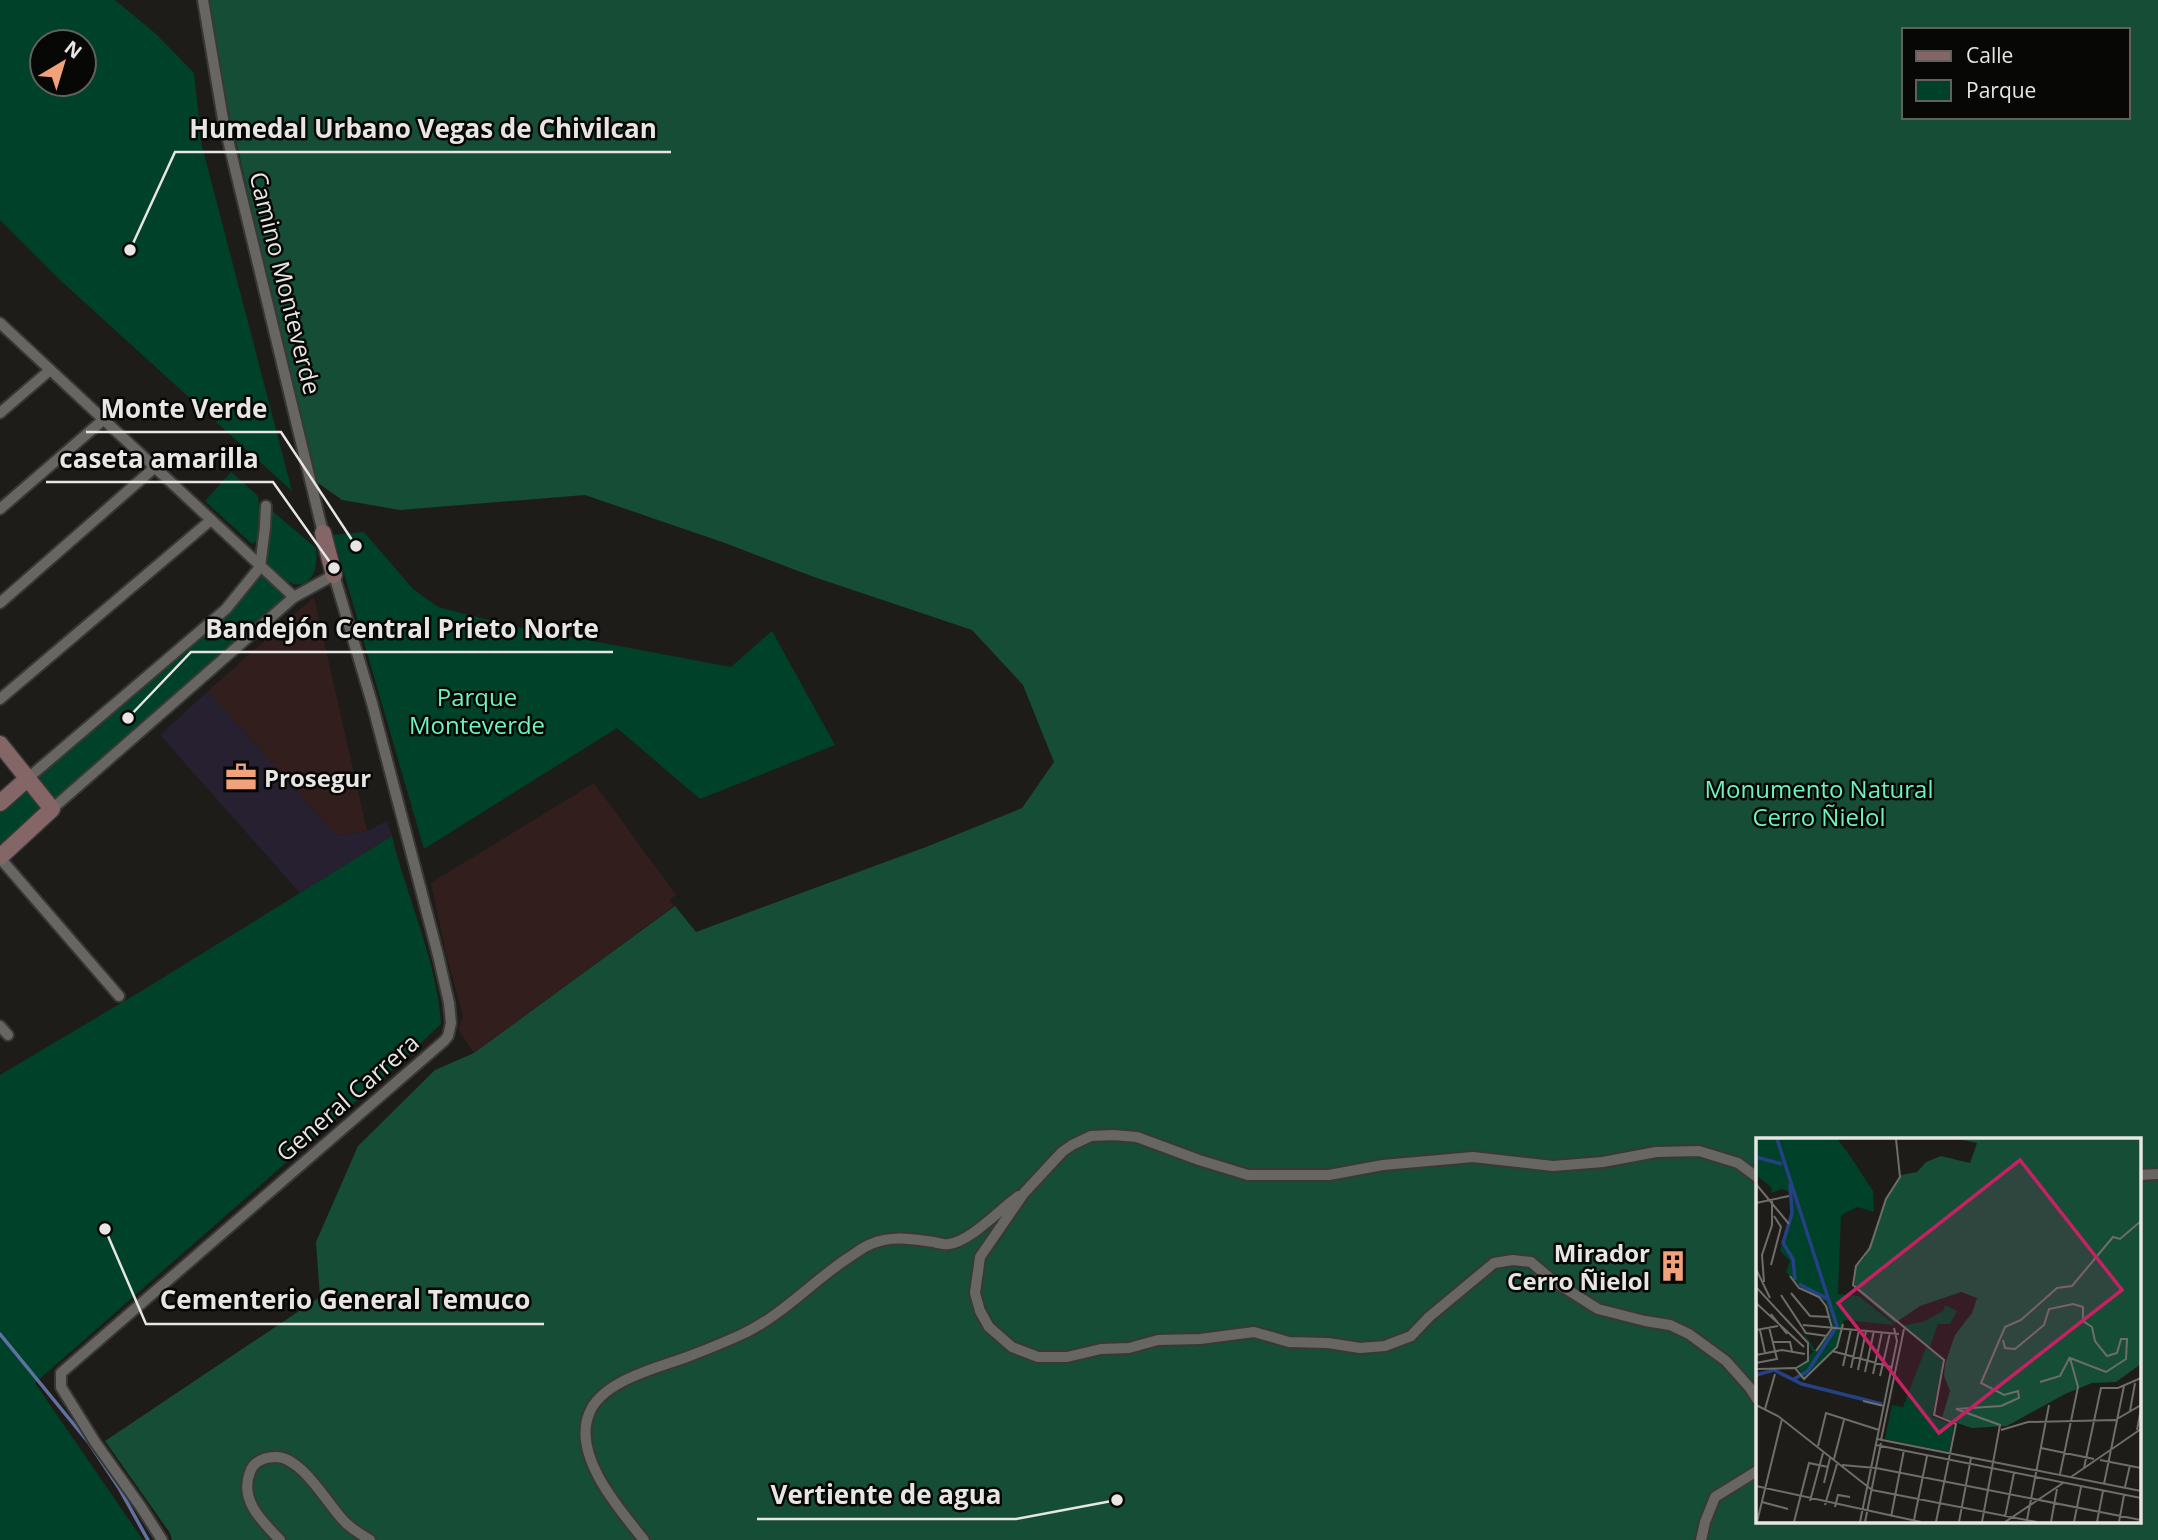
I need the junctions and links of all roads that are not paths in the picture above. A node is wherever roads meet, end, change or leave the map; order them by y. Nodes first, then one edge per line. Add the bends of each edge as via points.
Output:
1 (203, 0) edge
2 (0, 323) edge
3 (50, 370) junction
4 (0, 413) edge
5 (103, 420) junction
6 (154, 468) junction
7 (266, 506) dead end
8 (0, 509) edge
9 (211, 520) junction
10 (323, 533) joint
11 (260, 566) junction
12 (334, 575) junction
13 (294, 597) junction
14 (0, 603) edge
15 (0, 699) edge
16 (0, 744) edge
17 (27, 779) junction
18 (0, 803) edge
19 (52, 809) junction
20 (0, 858) edge
21 (119, 996) dead end
22 (0, 1026) edge
23 (8, 1035) dead end
24 (2158, 1174) edge
25 (2140, 1175) edge
26 (1756, 1176) edge
27 (1024, 1193) junction
28 (1756, 1397) edge
29 (1756, 1472) edge
30 (162, 1540) edge
31 (280, 1540) edge
32 (370, 1540) edge
33 (644, 1540) edge
34 (1701, 1540) edge

1 - 10 street, Camino Monteverde via 223,119
2 - 3 street
3 - 4 street
3 - 5 street
5 - 6 street
5 - 8 street
6 - 9 street
6 - 14 street
7 - 11 street
9 - 11 street
9 - 15 street
10 - 12 street, Camino Monteverde
11 - 13 street
11 - 17 street via 217,619
12 - 13 street
12 - 30 street, General Carrera via 417,870 451,1029 444,1041 61,1373 61,1387
13 - 19 street
16 - 17 street
17 - 18 street
17 - 19 street
19 - 20 street
20 - 21 street
22 - 23 street
24 - 25 street
26 - 27 street via 1738,1163 1699,1151 1553,1166 1474,1157 1329,1175 1248,1175 1137,1137 1113,1135 1091,1136 1072,1145
27 - 28 street via 980,1257 975,1293 989,1328 1012,1347 1038,1357 1254,1332 1289,1342 1360,1349 1385,1346 1411,1336 1494,1263 1513,1260 1531,1262 1598,1309 1670,1325 1689,1334 1726,1361
27 - 33 street via 973,1233 950,1244 885,1238 868,1245 825,1273 768,1321 651,1368 600,1397 586,1430 592,1463
29 - 34 street via 1715,1497
31 - 32 street via 250,1504 245,1488 258,1460 278,1457 294,1464 347,1525

